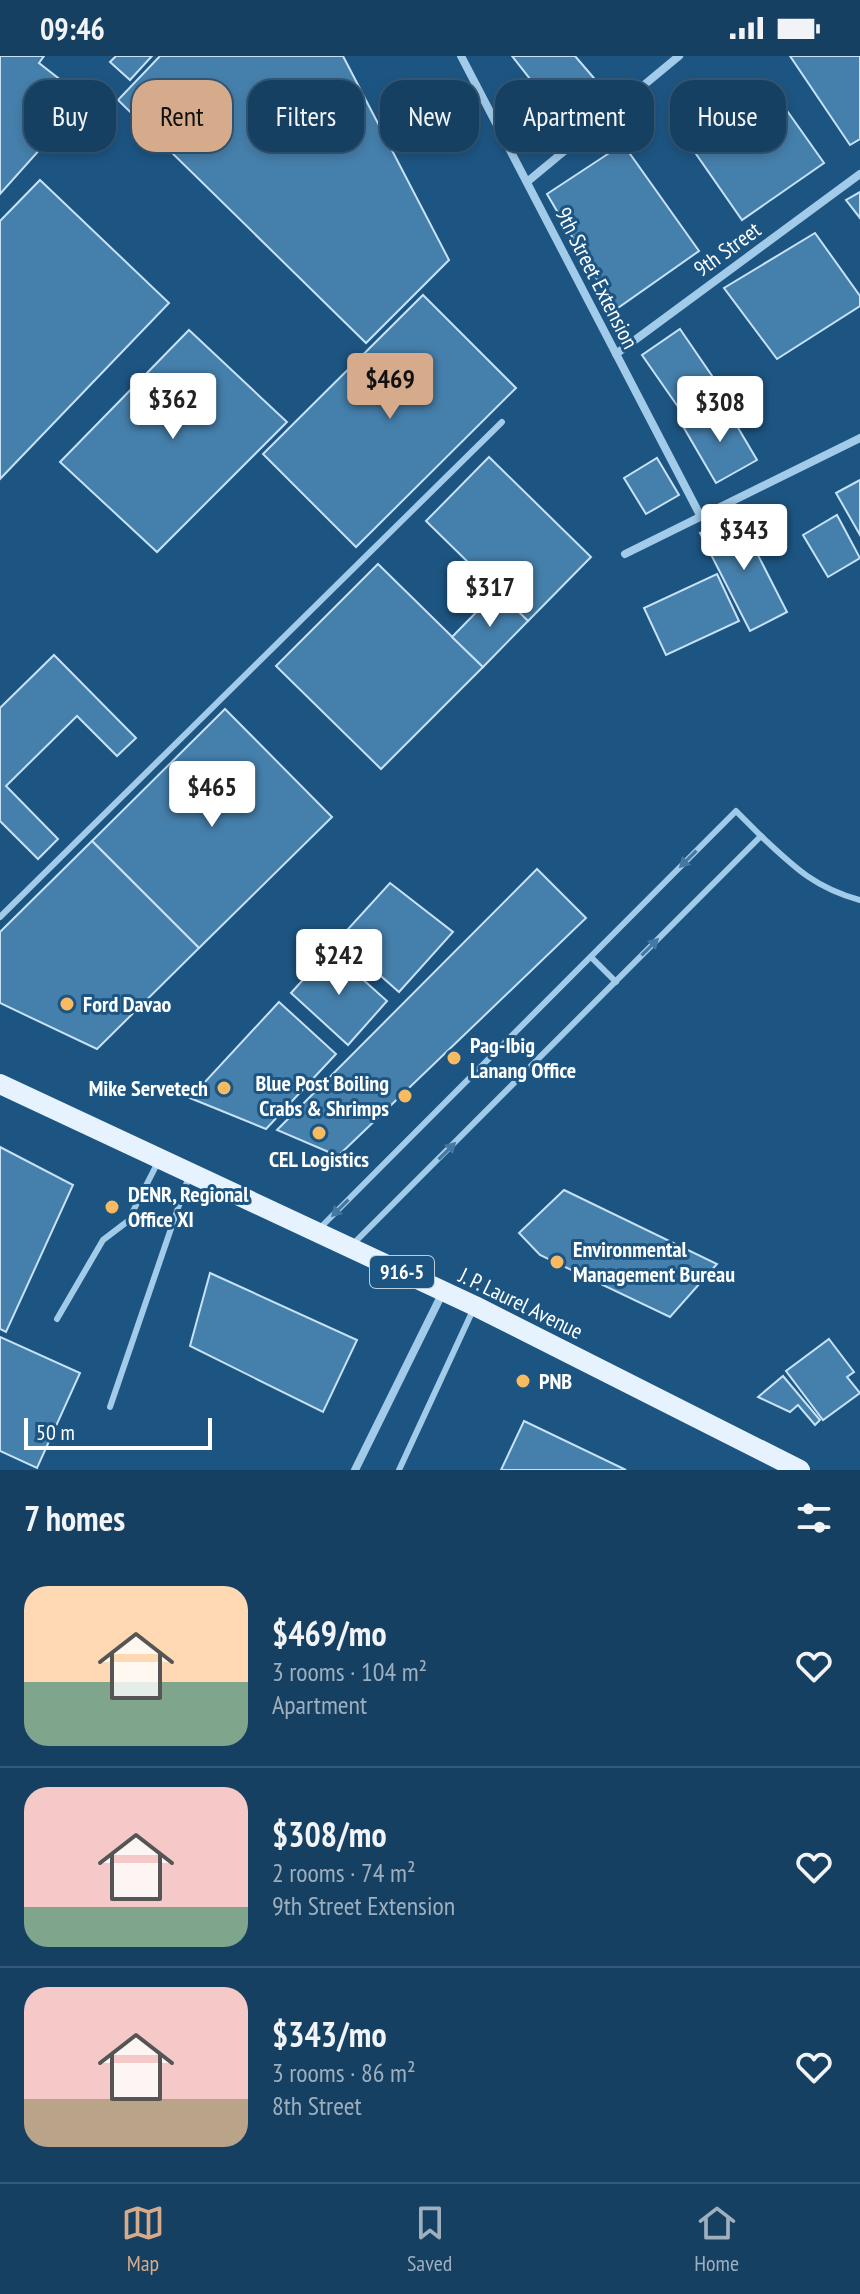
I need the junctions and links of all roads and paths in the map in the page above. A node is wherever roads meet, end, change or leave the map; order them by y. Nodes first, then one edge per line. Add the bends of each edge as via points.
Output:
1 (461, 56) edge
2 (679, 56) edge
3 (860, 174) edge
4 (527, 182) junction
5 (616, 354) junction
6 (502, 422) dead end
7 (860, 438) edge
8 (701, 517) junction
9 (625, 554) dead end
10 (761, 836) junction
11 (860, 900) edge
12 (0, 917) edge
13 (591, 957) junction
14 (616, 982) junction
15 (0, 1084) edge
16 (159, 1158) junction
17 (190, 1173) junction
18 (316, 1232) junction
19 (349, 1248) junction
20 (444, 1291) junction
21 (475, 1306) junction
22 (57, 1319) dead end
23 (110, 1407) dead end
24 (355, 1470) edge
25 (399, 1470) edge
26 (800, 1470) edge

1 - 4 street, 9th Street Extension
2 - 4 street
3 - 5 street, 9th Street
4 - 5 street, 9th Street Extension
5 - 8 street, 9th Street Extension
6 - 12 lane
7 - 8 street
8 - 9 street
10 - 11 lane via 828,891
10 -> 13 lane via 736,811
14 -> 10 lane
13 - 14 lane
13 -> 18 lane
19 -> 14 lane
15 - 16 main road, J. P. Laurel Avenue / 916-5
16 - 17 main road, J. P. Laurel Avenue / 916-5
16 - 22 lane via 128,1221 103,1240
17 - 18 main road, J. P. Laurel Avenue / 916-5
17 - 23 lane
18 - 19 main road, J. P. Laurel Avenue / 916-5
19 - 20 main road, J. P. Laurel Avenue / 916-5
20 - 21 main road, J. P. Laurel Avenue / 916-5
20 - 24 street
21 - 25 lane
21 - 26 main road, J. P. Laurel Avenue / 916-5

